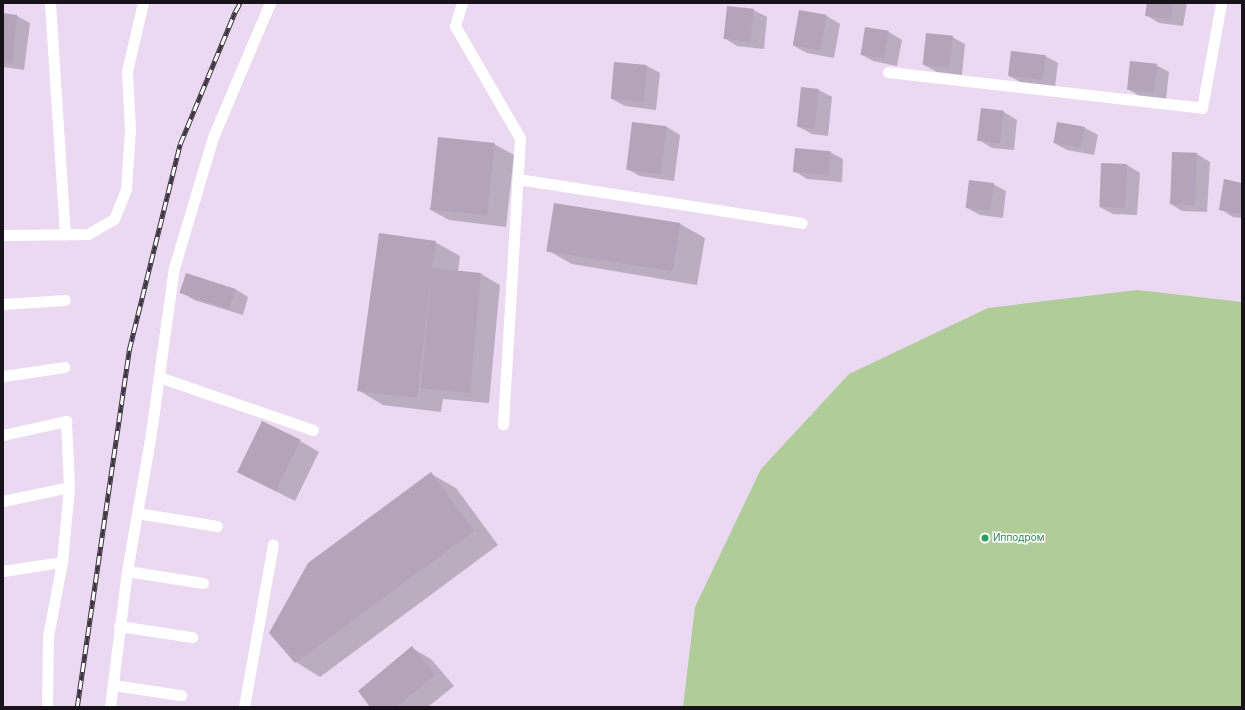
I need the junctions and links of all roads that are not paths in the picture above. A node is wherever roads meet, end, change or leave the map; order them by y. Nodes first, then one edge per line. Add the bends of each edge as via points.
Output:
1 (50, 3) edge
2 (143, 3) edge
3 (270, 3) edge
4 (462, 3) edge
5 (1221, 3) edge
6 (888, 72) dead end
7 (518, 179) junction
8 (802, 223) dead end
9 (3, 235) edge
10 (65, 235) junction
11 (65, 300) dead end
12 (3, 304) edge
13 (64, 367) dead end
14 (3, 376) edge
15 (159, 377) junction
16 (503, 424) dead end
17 (313, 430) dead end
18 (3, 435) edge
19 (69, 487) junction
20 (3, 500) edge
21 (137, 513) junction
22 (217, 526) dead end
23 (273, 546) dead end
24 (62, 562) junction
25 (3, 571) edge
26 (127, 571) junction
27 (203, 583) dead end
28 (119, 626) junction
29 (192, 637) dead end
30 (113, 685) junction
31 (181, 694) dead end
32 (47, 707) edge
33 (110, 707) edge
34 (244, 707) edge

1 - 10 lane
2 - 10 lane via 127,71 130,130 126,188 114,219 88,234
3 - 15 lane via 210,144 174,268
4 - 7 lane via 455,26 520,138
5 - 6 lane via 1202,108
7 - 8 lane
7 - 16 lane
9 - 10 lane
11 - 12 lane
13 - 14 lane
15 - 17 lane
15 - 21 lane
18 - 19 lane via 66,421
19 - 20 lane
19 - 24 lane
21 - 22 lane
21 - 26 lane
23 - 34 lane
24 - 25 lane
24 - 32 lane via 48,636
26 - 27 lane
26 - 28 lane
28 - 29 lane
28 - 30 lane
30 - 31 lane
30 - 33 lane

